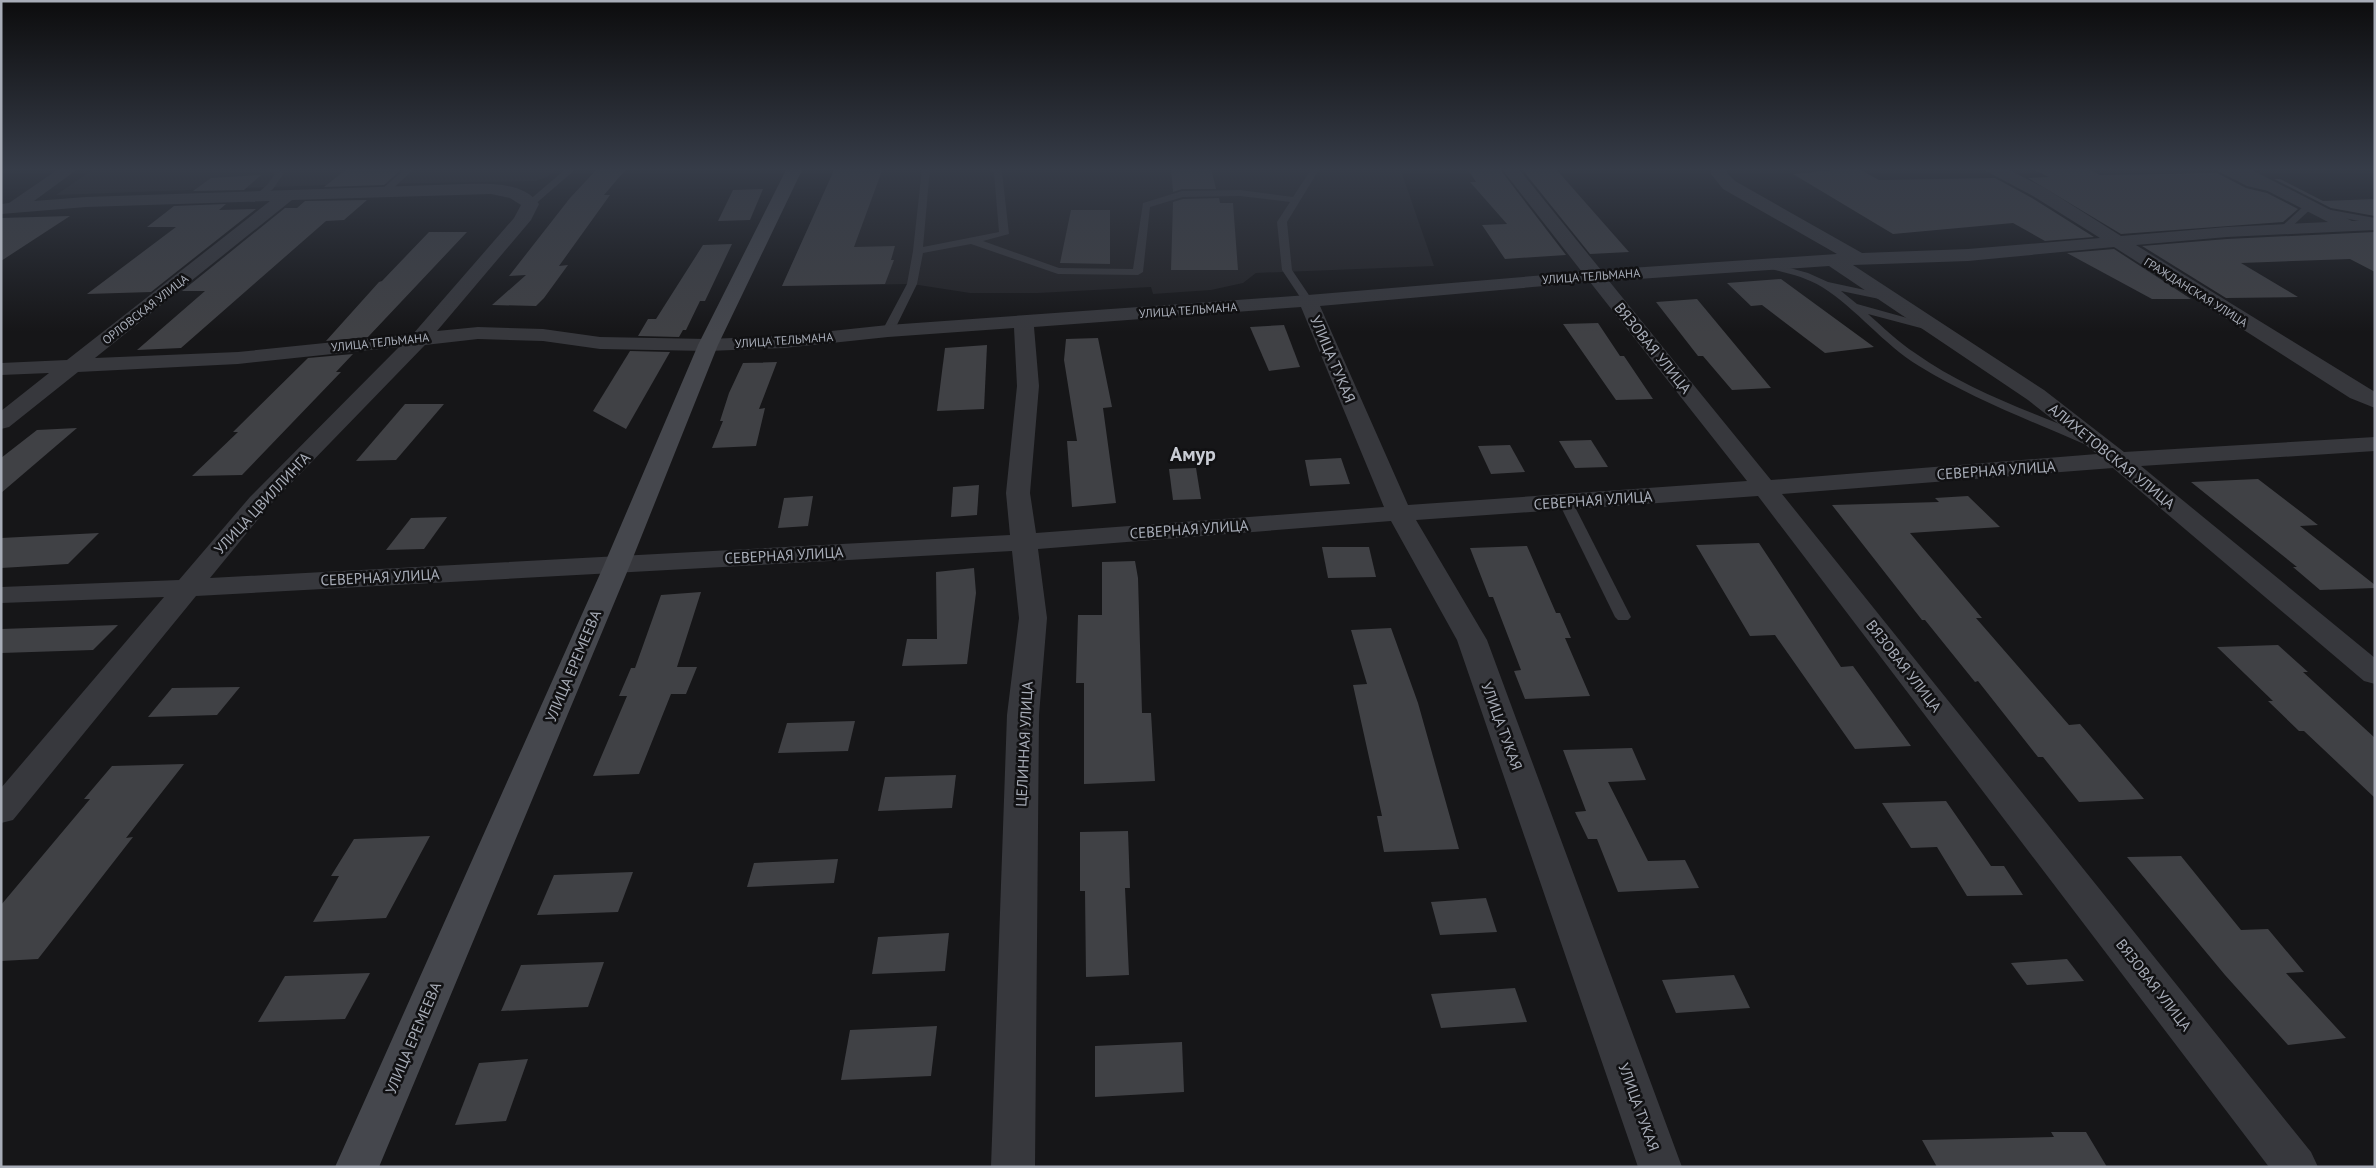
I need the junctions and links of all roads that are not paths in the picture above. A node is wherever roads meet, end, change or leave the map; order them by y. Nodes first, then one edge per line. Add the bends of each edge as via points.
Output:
1 (253, 223) edge
2 (520, 223) edge
3 (768, 223) edge
4 (921, 223) edge
5 (1003, 223) edge
6 (1144, 223) edge
7 (1282, 223) edge
8 (1552, 223) edge
9 (1795, 223) edge
10 (2087, 223) edge
11 (2293, 223) edge
12 (2342, 223) edge
13 (2375, 223) edge
14 (2347, 225) junction
15 (2284, 229) junction
16 (2375, 238) edge
17 (970, 240) junction
18 (2118, 242) junction
19 (918, 251) junction
20 (1859, 259) junction
21 (1833, 260) junction
22 (1764, 264) junction
23 (1594, 276) junction
24 (1825, 284) junction
25 (1892, 298) junction
26 (1308, 302) junction
27 (1854, 306) junction
28 (1024, 323) junction
29 (888, 331) junction
30 (1942, 331) junction
31 (420, 338) junction
32 (708, 345) junction
33 (72, 366) junction
34 (1, 369) edge
35 (2375, 401) edge
36 (1, 422) edge
37 (2375, 444) edge
38 (2111, 454) junction
39 (1764, 487) junction
40 (1566, 503) junction
41 (1399, 513) junction
42 (1023, 542) junction
43 (617, 564) junction
44 (187, 588) junction
45 (1, 595) edge
46 (1623, 617) dead end
47 (2375, 674) edge
48 (1, 811) edge
49 (357, 1167) edge
50 (1012, 1167) edge
51 (1660, 1167) edge
52 (2296, 1167) edge

1 - 33 street, ОРЛОВСКАЯ УЛИЦА
2 - 31 street, УЛИЦА ЦВИЛЛИНГА
3 - 32 street, УЛИЦА ЕРЕМЕЕВА
4 - 19 lane
5 - 17 lane via 1004,234
6 - 17 lane via 1138,272 1058,270
7 - 26 lane via 1287,270
8 - 23 street, ВЯЗОВАЯ УЛИЦА
9 - 20 street
10 - 18 street, ГРАЖДАНСКАЯ УЛИЦА
11 - 15 lane
12 - 14 street
13 - 14 street, УЛИЦА ТЕЛЬМАНА
14 - 15 street, УЛИЦА ТЕЛЬМАНА
14 - 16 street
15 - 18 street, УЛИЦА ТЕЛЬМАНА
17 - 19 lane
18 - 20 street, УЛИЦА ТЕЛЬМАНА via 1968,255
18 - 35 street, ГРАЖДАНСКАЯ УЛИЦА
19 - 29 lane via 912,284
20 - 21 street, УЛИЦА ТЕЛЬМАНА
21 - 22 street, УЛИЦА ТЕЛЬМАНА
21 - 25 street, АЛИХЕТОВСКАЯ УЛИЦА
22 - 23 street, УЛИЦА ТЕЛЬМАНА
22 - 24 lane
23 - 26 street, УЛИЦА ТЕЛЬМАНА
23 - 39 street, ВЯЗОВАЯ УЛИЦА
24 - 25 lane
24 - 27 lane
25 - 30 street, АЛИХЕТОВСКАЯ УЛИЦА
26 - 28 street, УЛИЦА ТЕЛЬМАНА
26 - 41 street, УЛИЦА ТУКАЯ
27 - 30 lane
27 - 38 lane via 1897,346 1923,364
28 - 29 street, УЛИЦА ТЕЛЬМАНА
28 - 42 street, ЦЕЛИННАЯ УЛИЦА via 1028,386 1018,493
29 - 32 street, УЛИЦА ТЕЛЬМАНА via 784,342
30 - 38 street, АЛИХЕТОВСКАЯ УЛИЦА via 2036,394
31 - 32 street, УЛИЦА ТЕЛЬМАНА via 478,333 542,335 600,343
31 - 33 street, УЛИЦА ТЕЛЬМАНА via 238,358
31 - 44 street, УЛИЦА ЦВИЛЛИНГА via 259,502
32 - 43 street, УЛИЦА ЕРЕМЕЕВА
33 - 34 street, УЛИЦА ТЕЛЬМАНА
33 - 36 street, ОРЛОВСКАЯ УЛИЦА
37 - 38 street, СЕВЕРНАЯ УЛИЦА
38 - 39 street, СЕВЕРНАЯ УЛИЦА
38 - 47 street, АЛИХЕТОВСКАЯ УЛИЦА
39 - 40 street, СЕВЕРНАЯ УЛИЦА
39 - 52 street, ВЯЗОВАЯ УЛИЦА
40 - 41 street, СЕВЕРНАЯ УЛИЦА
40 - 46 lane
41 - 42 street, СЕВЕРНАЯ УЛИЦА
41 - 51 street, УЛИЦА ТУКАЯ via 1472,640
42 - 43 street, СЕВЕРНАЯ УЛИЦА
42 - 50 street, ЦЕЛИННАЯ УЛИЦА via 1033,618 1023,715
43 - 44 street, СЕВЕРНАЯ УЛИЦА
43 - 49 street, УЛИЦА ЕРЕМЕЕВА
44 - 45 street, СЕВЕРНАЯ УЛИЦА
44 - 48 street, УЛИЦА ЦВИЛЛИНГА

